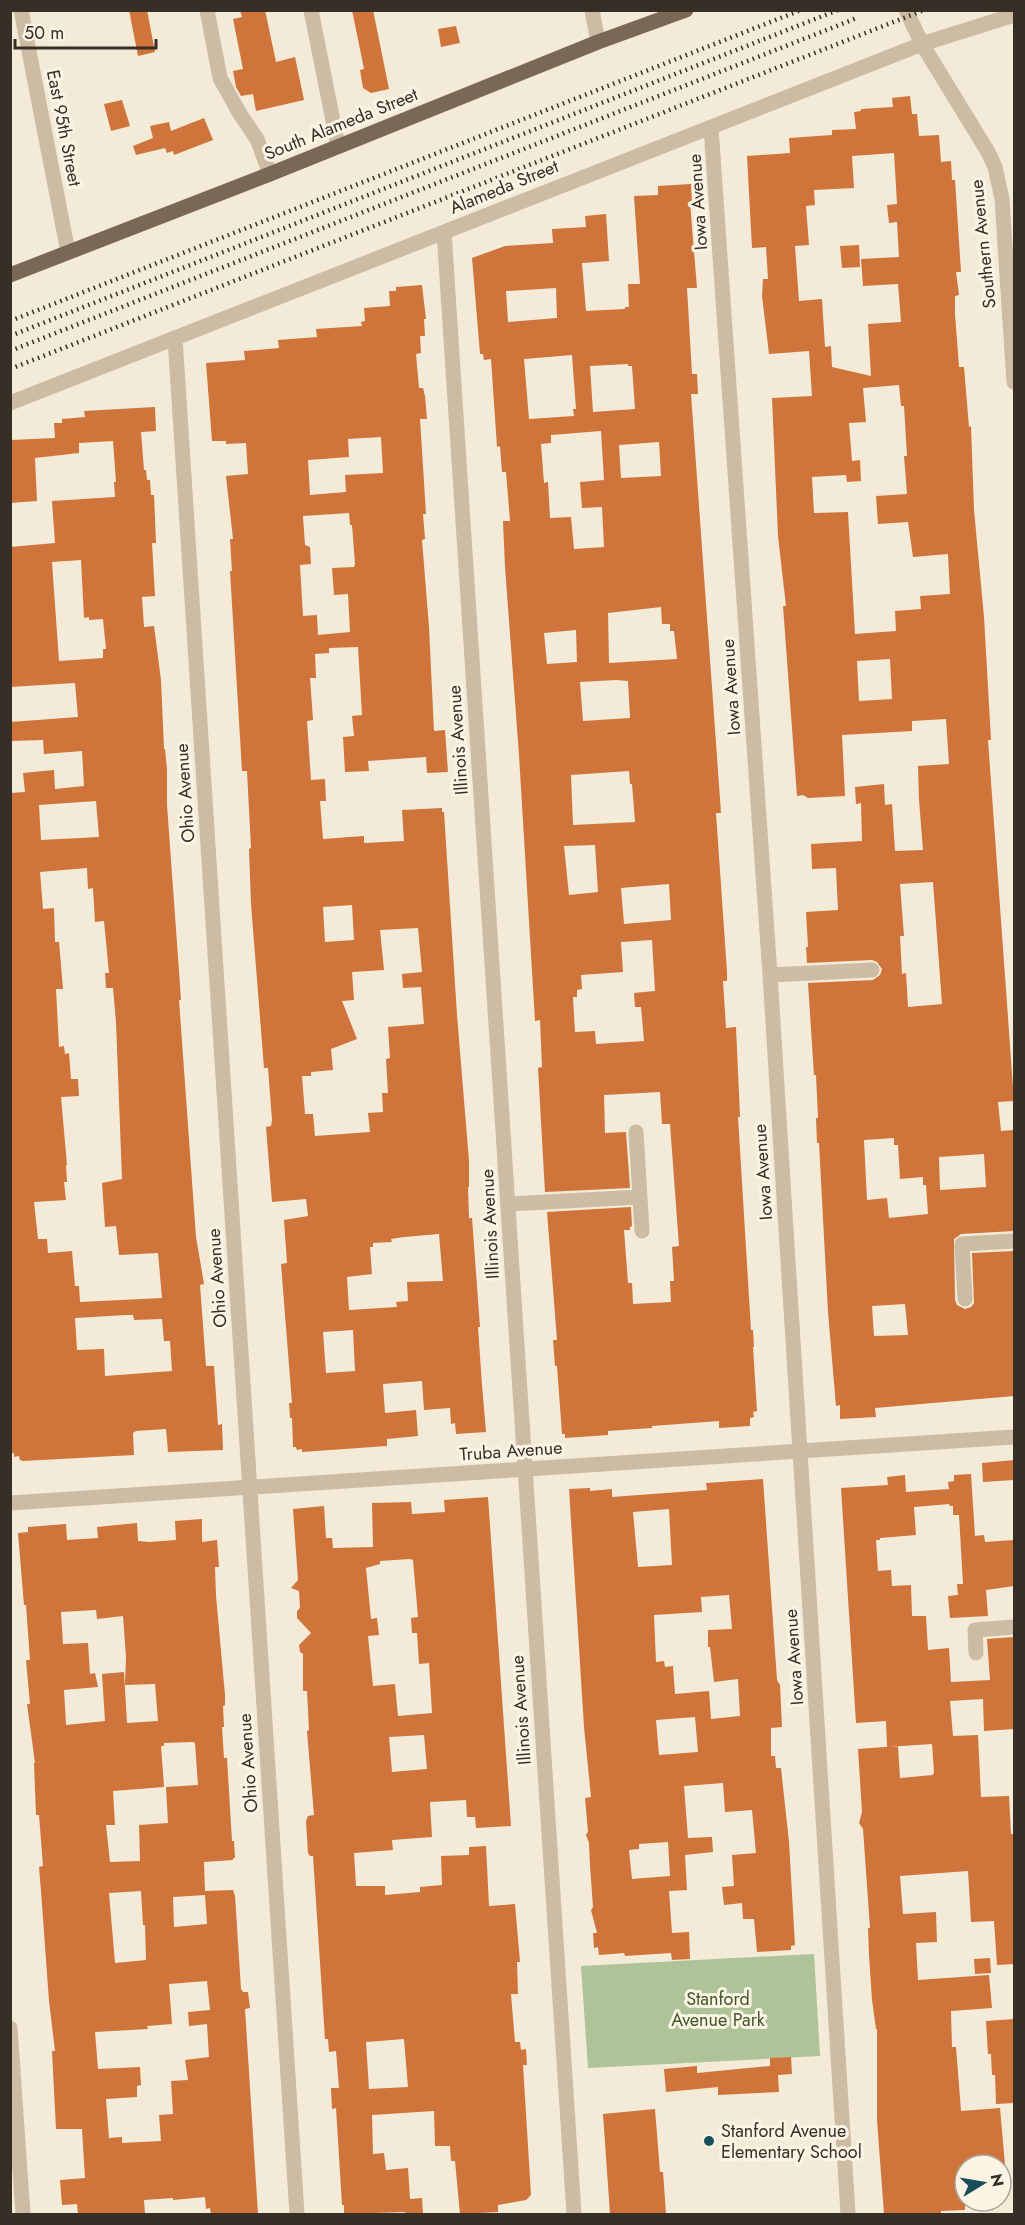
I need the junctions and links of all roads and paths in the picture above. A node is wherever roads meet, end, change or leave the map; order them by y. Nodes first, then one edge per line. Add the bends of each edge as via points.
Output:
1 (21, 10) edge
2 (207, 10) edge
3 (311, 10) edge
4 (592, 10) edge
5 (686, 10) edge
6 (907, 13) edge
7 (1014, 15) edge
8 (598, 42) junction
9 (922, 44) junction
10 (711, 127) junction
11 (338, 146) junction
12 (270, 174) junction
13 (444, 232) junction
14 (68, 252) junction
15 (1011, 260) edge
16 (10, 275) edge
17 (175, 338) junction
18 (1014, 382) edge
19 (10, 403) edge
20 (872, 970) dead end
21 (770, 975) junction
22 (636, 1132) dead end
23 (640, 1197) junction
24 (509, 1204) junction
25 (642, 1231) dead end
26 (1014, 1241) edge
27 (965, 1299) dead end
28 (1014, 1437) edge
29 (800, 1451) junction
30 (524, 1470) junction
31 (250, 1488) junction
32 (10, 1503) edge
33 (1014, 1628) edge
34 (976, 1653) dead end
35 (10, 2028) edge
36 (23, 2214) edge
37 (297, 2214) edge
38 (574, 2214) edge
39 (848, 2214) edge

1 - 14 street, East 95th Street
2 - 12 street via 220,78 257,139
3 - 11 street
4 - 8 street
5 - 8 main road, South Alameda Street
6 - 9 street, Southern Avenue
7 - 9 street, Alameda Street
8 - 11 main road, South Alameda Street
9 - 10 street, Alameda Street
9 - 15 street, Southern Avenue via 995,167
10 - 13 street, Alameda Street
10 - 21 street, Iowa Avenue
11 - 12 main road, South Alameda Street
12 - 14 main road, South Alameda Street
13 - 17 street, Alameda Street
13 - 24 street, Illinois Avenue
14 - 16 main road, South Alameda Street
15 - 18 street, Southern Avenue
17 - 19 street, Alameda Street
17 - 31 street, Ohio Avenue
20 - 21 street
21 - 29 street, Iowa Avenue
22 - 23 street
23 - 24 street
23 - 25 street
24 - 30 street, Illinois Avenue
26 - 27 street via 962,1244
28 - 29 street, Truba Avenue
29 - 30 street, Truba Avenue
29 - 39 street, Iowa Avenue
30 - 31 street, Truba Avenue
30 - 38 street, Illinois Avenue
31 - 32 street, Truba Avenue
31 - 37 street, Ohio Avenue
33 - 34 street via 975,1630
35 - 36 street

